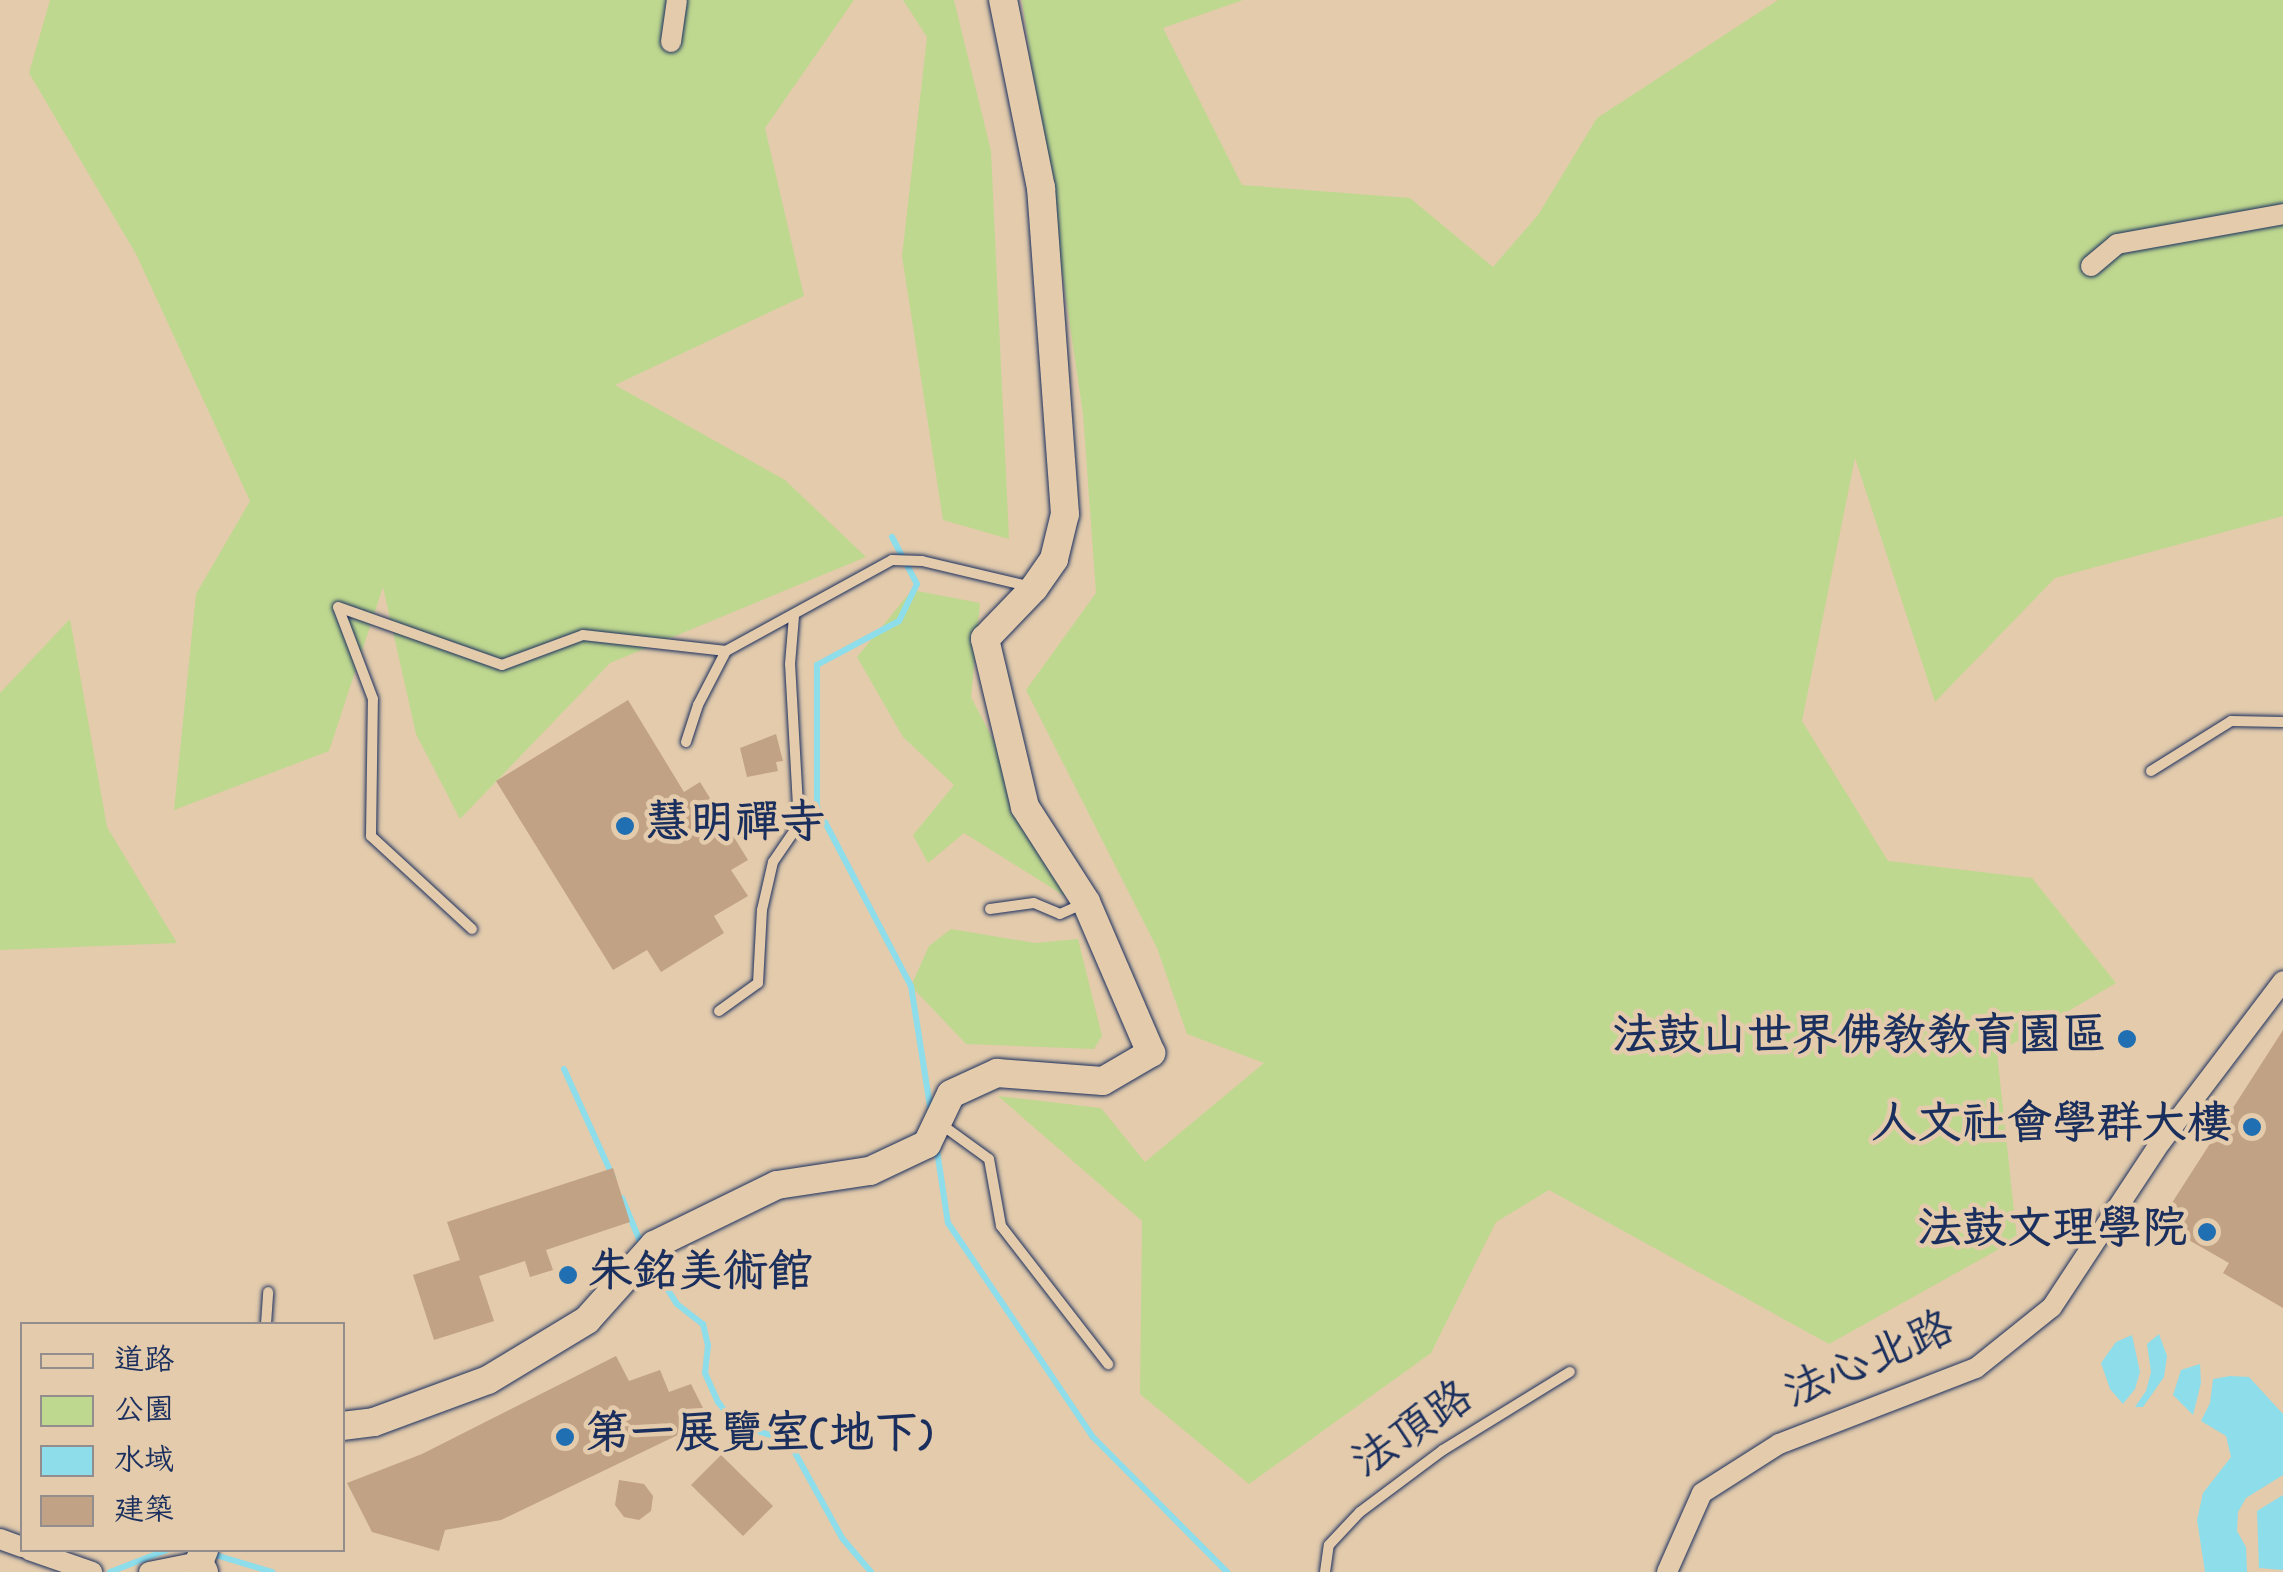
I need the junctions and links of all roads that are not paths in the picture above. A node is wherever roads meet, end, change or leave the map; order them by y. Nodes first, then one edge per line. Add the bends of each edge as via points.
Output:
1 (678, 0) edge
2 (1003, 0) edge
3 (671, 42) dead end
4 (2283, 214) edge
5 (2092, 266) dead end
6 (1034, 588) junction
7 (794, 616) junction
8 (726, 651) junction
9 (2283, 722) edge
10 (686, 742) dead end
11 (2152, 771) dead end
12 (1086, 902) junction
13 (990, 909) dead end
14 (472, 928) dead end
15 (2283, 981) edge
16 (719, 1011) dead end
17 (938, 1122) junction
18 (268, 1292) dead end
19 (266, 1322) edge
20 (1108, 1364) dead end
21 (1570, 1372) dead end
22 (345, 1426) edge
23 (37, 1552) edge
24 (202, 1561) edge
25 (92, 1572) edge
26 (149, 1572) edge
27 (1325, 1572) edge
28 (1666, 1572) edge

1 - 3 street
2 - 6 street via 1041,188 1066,514 1054,559
4 - 5 street via 2118,244
6 - 7 lane via 922,560 892,560
6 - 12 street via 985,639 1025,807
7 - 8 lane
7 - 16 lane via 790,664 800,824 773,862 758,982
8 - 10 lane
8 - 14 lane via 583,636 502,664 338,607 373,699 371,836
9 - 11 lane via 2231,720
12 - 13 lane via 1060,914 1034,903
12 - 17 street via 1151,1053 1102,1081 997,1072 951,1094
15 - 28 street, 法心北路 via 2161,1142 2052,1306 1976,1368 1779,1444 1702,1493
17 - 20 lane via 989,1159 1001,1226
17 - 22 street via 927,1144 870,1171 776,1185 654,1244 587,1320 488,1380 374,1422
18 - 19 lane
21 - 27 lane, 法頂路 via 1443,1450 1360,1512 1329,1544
23 - 25 street
24 - 26 street

